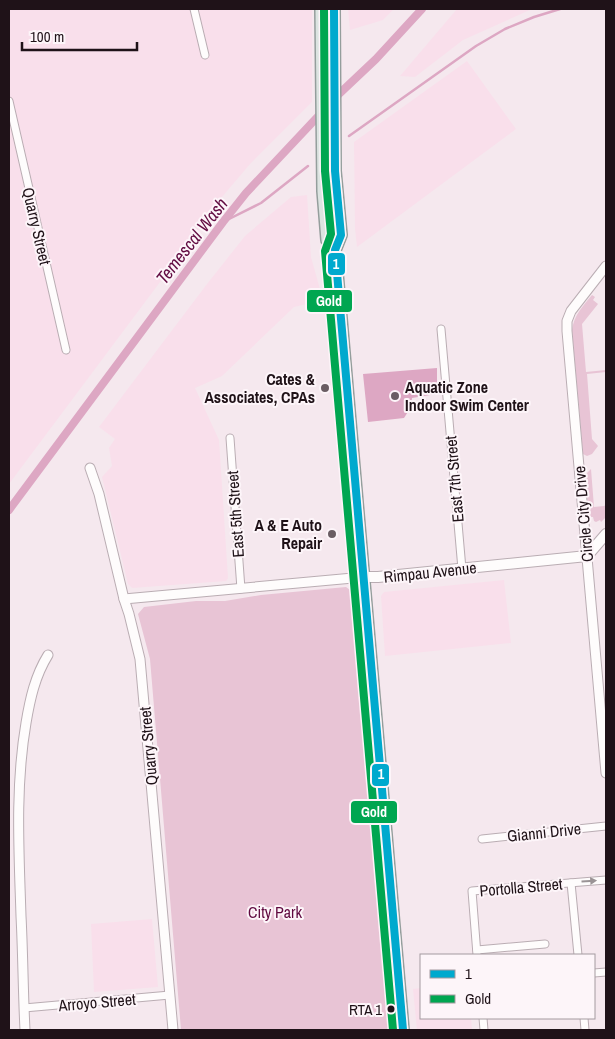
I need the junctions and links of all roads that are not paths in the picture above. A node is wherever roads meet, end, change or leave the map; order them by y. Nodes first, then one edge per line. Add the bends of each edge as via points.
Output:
1 (194, 9) edge
2 (322, 9) edge
3 (334, 9) edge
4 (205, 56) dead end
5 (9, 101) edge
6 (335, 250) junction
7 (606, 266) edge
8 (441, 329) dead end
9 (66, 350) dead end
10 (230, 438) dead end
11 (90, 468) dead end
12 (606, 534) edge
13 (587, 556) junction
14 (462, 569) junction
15 (364, 577) junction
16 (241, 589) junction
17 (124, 600) junction
18 (48, 655) dead end
19 (606, 774) edge
20 (606, 826) edge
21 (482, 839) dead end
22 (606, 880) edge
23 (571, 883) junction
24 (545, 944) dead end
25 (477, 953) edge
26 (578, 954) edge
27 (170, 995) junction
28 (24, 1008) junction
29 (25, 1030) edge
30 (173, 1030) edge
31 (403, 1030) edge

1 - 4 street
2 - 6 main road via 323,191 327,240
3 - 6 main road via 334,132 341,235
5 - 9 street, Quarry Street
6 - 15 main road
7 - 13 street, Circle City Drive via 571,311 567,321
8 - 14 street, East 7th Street
10 - 16 street, East 5th Street
11 - 17 street, Quarry Street
12 - 13 main road
13 - 14 main road, Rimpau Avenue
13 - 19 street, Circle City Drive
14 - 15 main road, Rimpau Avenue
15 - 16 street, Rimpau Avenue
15 - 31 main road
16 - 17 street, Rimpau Avenue
17 - 27 street, Quarry Street via 140,659
18 - 28 street via 33,691 20,770 18,828
20 - 21 street, Gianni Drive
23 -> 22 street, Portolla Street
23 - 25 street, Portolla Street via 472,891
23 - 26 street
24 - 25 street
27 - 28 street, Arroyo Street
27 - 30 street, Quarry Street
28 - 29 street

